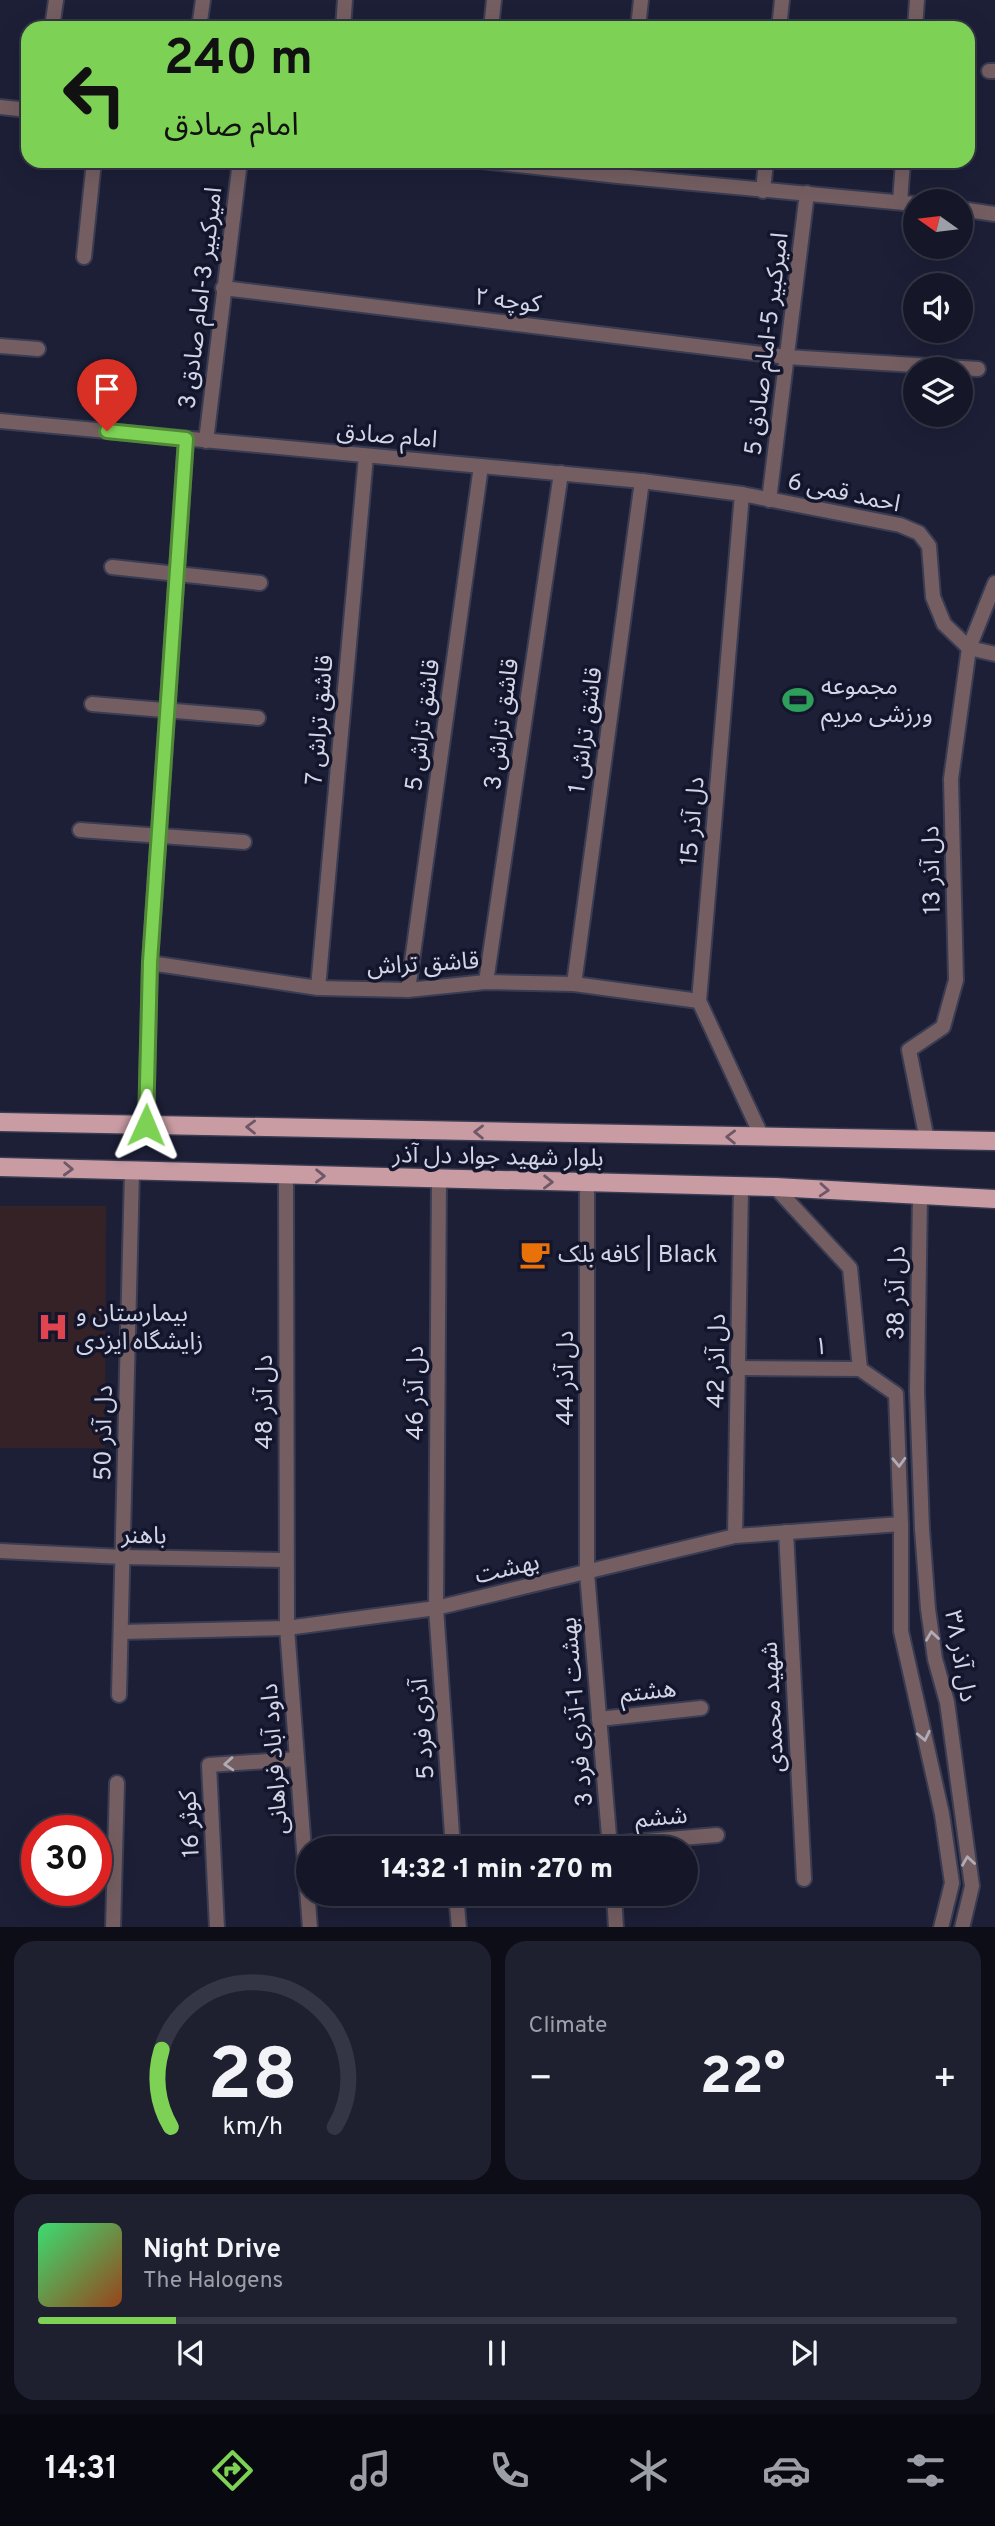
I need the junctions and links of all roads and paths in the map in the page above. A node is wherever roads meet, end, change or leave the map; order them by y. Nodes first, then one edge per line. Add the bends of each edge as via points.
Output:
1 (55, 0) edge
2 (203, 0) edge
3 (345, 0) edge
4 (494, 0) edge
5 (641, 0) edge
6 (782, 0) edge
7 (917, 0) edge
8 (53, 21) edge
9 (201, 21) edge
10 (344, 21) edge
11 (492, 21) edge
12 (639, 21) edge
13 (780, 21) edge
14 (916, 21) edge
15 (0, 107) edge
16 (21, 109) edge
17 (93, 168) edge
18 (239, 168) edge
19 (545, 168) edge
20 (620, 168) edge
21 (765, 168) edge
22 (902, 168) edge
23 (618, 176) junction
24 (763, 191) junction
25 (807, 193) junction
26 (900, 202) junction
27 (903, 202) edge
28 (973, 211) edge
29 (995, 214) edge
30 (84, 257) dead end
31 (223, 288) junction
32 (0, 346) edge
33 (38, 349) dead end
34 (787, 357) junction
35 (978, 369) dead end
36 (0, 421) edge
37 (186, 439) junction
38 (206, 441) junction
39 (366, 456) junction
40 (481, 466) junction
41 (561, 473) junction
42 (642, 481) junction
43 (742, 494) junction
44 (769, 500) junction
45 (112, 567) dead end
46 (177, 573) junction
47 (260, 583) dead end
48 (995, 583) edge
49 (970, 648) junction
50 (995, 654) edge
51 (92, 704) dead end
52 (167, 710) junction
53 (258, 718) dead end
54 (80, 830) dead end
55 (158, 836) junction
56 (244, 842) dead end
57 (150, 962) junction
58 (486, 982) junction
59 (574, 984) junction
60 (318, 988) junction
61 (408, 990) junction
62 (699, 1001) junction
63 (0, 1122) edge
64 (146, 1125) junction
65 (762, 1137) junction
66 (927, 1140) junction
67 (995, 1141) edge
68 (0, 1167) edge
69 (132, 1171) junction
70 (286, 1175) junction
71 (439, 1179) junction
72 (587, 1182) junction
73 (741, 1186) junction
74 (775, 1187) junction
75 (920, 1196) junction
76 (995, 1199) edge
77 (739, 1368) junction
78 (860, 1369) junction
79 (917, 1391) joint
80 (896, 1394) joint
81 (901, 1524) junction
82 (786, 1532) junction
83 (734, 1536) junction
84 (0, 1551) edge
85 (122, 1557) junction
86 (286, 1560) junction
87 (587, 1573) junction
88 (436, 1608) junction
89 (287, 1628) junction
90 (121, 1632) junction
91 (119, 1695) dead end
92 (701, 1708) dead end
93 (599, 1719) junction
94 (297, 1759) junction
95 (117, 1783) dead end
96 (717, 1835) dead end
97 (452, 1836) edge
98 (609, 1836) edge
99 (698, 1837) edge
100 (804, 1879) dead end
101 (457, 1906) edge
102 (615, 1906) edge
103 (113, 1927) edge
104 (217, 1927) edge
105 (310, 1927) edge
106 (458, 1927) edge
107 (616, 1927) edge
108 (942, 1927) edge
109 (962, 1927) edge

1 - 8 street
2 - 9 street
3 - 10 street
4 - 11 street
5 - 12 street
6 - 13 street
7 - 14 street
15 - 16 street
17 - 30 street
18 - 31 street, امیرکبیر 3-امام صادق 3
19 - 23 street
20 - 23 street
21 - 24 street
22 - 26 street
23 - 24 street
24 - 25 street
25 - 26 street
25 - 34 street, امیرکبیر 5-امام صادق 5
26 - 27 street
28 - 29 street
31 - 34 street, کوچه ۲
31 - 38 street, امیرکبیر 3-امام صادق 3
32 - 33 street
34 - 35 street, کوچه ۲
34 - 44 street, امیرکبیر 5-امام صادق 5
36 - 37 street, امام صادق
37 - 38 street, امام صادق
37 - 46 street
38 - 39 street, امام صادق
39 - 40 street, امام صادق
39 - 60 street, قاشق تراش 7
40 - 41 street, امام صادق
40 - 61 street, قاشق تراش 5
41 - 42 street, امام صادق
41 - 58 street, قاشق تراش 3
42 - 43 street, امام صادق
42 - 59 street, قاشق تراش 1
43 - 44 street, امام صادق
43 - 62 street, دل آذر 15
44 - 49 street, احمد قمی 6 via 900,525 919,533 929,546 933,597 944,624
45 - 46 street
46 - 47 street
46 - 52 street
48 - 49 street, دل آذر 13
49 - 50 street, احمد قمی 6
49 - 66 street, دل آذر 13 via 951,779 956,980 943,1027 909,1050
51 - 52 street
52 - 53 street
52 - 55 street
54 - 55 street
55 - 56 street
55 - 57 street
57 - 60 street, قاشق تراش
57 - 64 street
58 - 59 street, قاشق تراش
58 - 61 street, قاشق تراش
59 - 62 street, قاشق تراش
60 - 61 street, قاشق تراش
62 - 65 street, دل آذر 15
63 - 64 main road, بلوار شهید جواد دل آذر
65 -> 64 main road, بلوار شهید جواد دل آذر
65 - 66 main road, بلوار شهید جواد دل آذر
66 - 67 main road, بلوار شهید جواد دل آذر
68 -> 69 main road, بلوار شهید جواد دل آذر
69 - 70 main road, بلوار شهید جواد دل آذر
69 - 85 street, دل آذر 50
70 -> 71 main road, بلوار شهید جواد دل آذر
70 - 86 street, دل آذر 48
71 -> 72 main road, بلوار شهید جواد دل آذر
71 - 88 street, دل آذر 46
72 - 73 main road, بلوار شهید جواد دل آذر
72 - 87 street, دل آذر 44
73 - 74 main road, بلوار شهید جواد دل آذر
73 - 77 street, دل آذر 42
74 -> 75 main road, بلوار شهید جواد دل آذر
74 - 78 street via 850,1268
75 - 76 main road, بلوار شهید جواد دل آذر
75 - 79 street, دل آذر 38
77 - 78 street, ۱
77 - 83 street, دل آذر 42
78 - 80 street, ۱
109 -> 79 street, دل آذر ۳۸ via 972,1886 947,1702 928,1609
80 -> 81 street, دل آذر ۳۸
81 - 82 street, بهشت
81 -> 108 street, دل آذر ۳۸ via 901,1631 942,1814 952,1883
82 - 83 street, بهشت
82 - 100 street, شهید محمدی
83 - 87 street, بهشت
84 - 85 street, باهنر
85 - 86 street, باهنر
85 - 90 street, دل آذر 50
86 - 89 street, دل آذر 48
87 - 88 street, بهشت
87 - 93 street, بهشت 1-آذری فرد 3
88 - 89 street, بهشت
88 - 97 street, آذری فرد 5
89 - 90 street, بهشت
89 - 94 street, داود آباد فراهانی
90 - 91 street, دل آذر 50
92 - 93 street, هشتم
93 - 98 street, بهشت 1-آذری فرد 3
94 -> 104 street, کوثر 16 via 209,1765
94 - 105 street, داود آباد فراهانی
95 - 103 street
96 - 99 street, ششم
101 - 106 street
102 - 107 street

